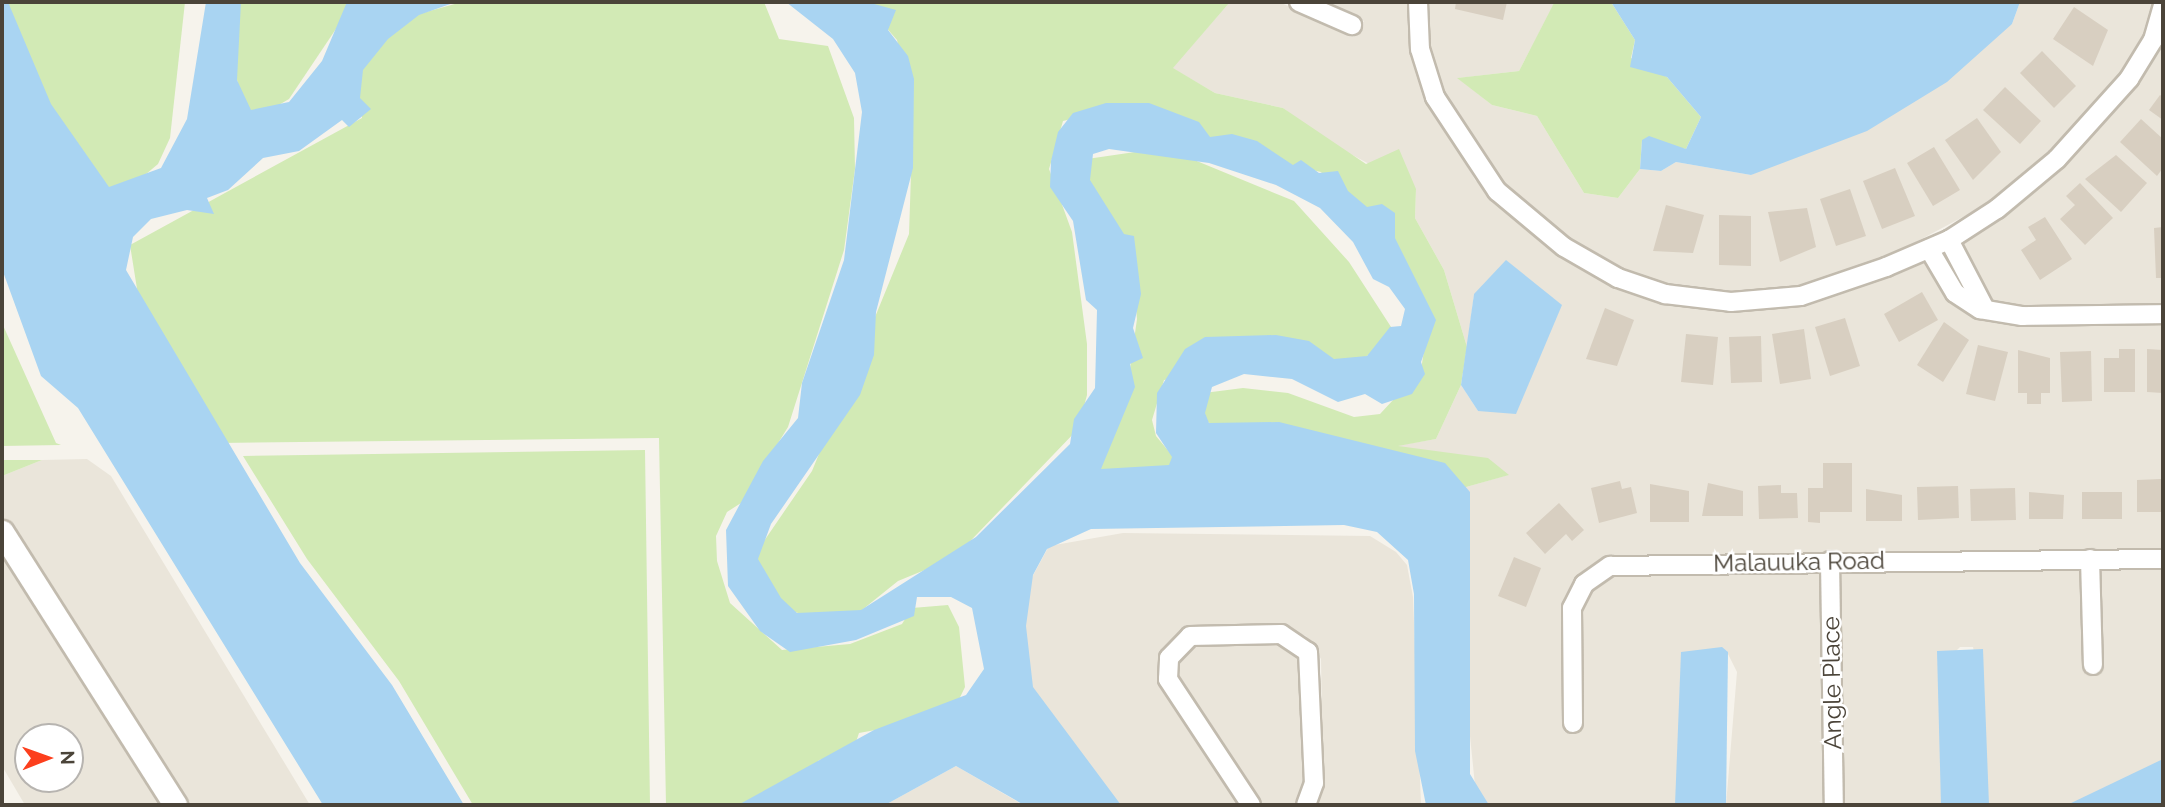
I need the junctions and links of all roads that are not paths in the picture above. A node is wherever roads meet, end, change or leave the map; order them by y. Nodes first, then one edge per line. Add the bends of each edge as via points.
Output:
1 (1299, 2) edge
2 (1418, 2) edge
3 (2163, 5) edge
4 (1352, 25) dead end
5 (1949, 240) junction
6 (1929, 249) junction
7 (1993, 312) junction
8 (2163, 314) edge
9 (4, 542) edge
10 (2090, 559) junction
11 (2163, 559) edge
12 (1830, 561) junction
13 (2093, 665) dead end
14 (1573, 723) dead end
15 (175, 805) edge
16 (1251, 805) edge
17 (1306, 805) edge
18 (1834, 805) edge

1 - 4 street
2 - 6 street via 1425,69 1471,159 1539,228 1618,278 1698,300 1767,300 1823,289
3 - 5 street via 2137,70 2066,149 2013,197
5 - 6 street
5 - 7 street via 1973,295
6 - 7 street via 1955,293
7 - 8 street
9 - 15 street
10 - 11 street, Malauuka Road
10 - 12 street, Malauuka Road
10 - 13 street
12 - 14 street, Malauuka Road via 1621,564 1597,572 1572,608
12 - 18 street, Angle Place
16 - 17 street via 1168,679 1169,658 1191,636 1281,634 1308,652 1315,776

